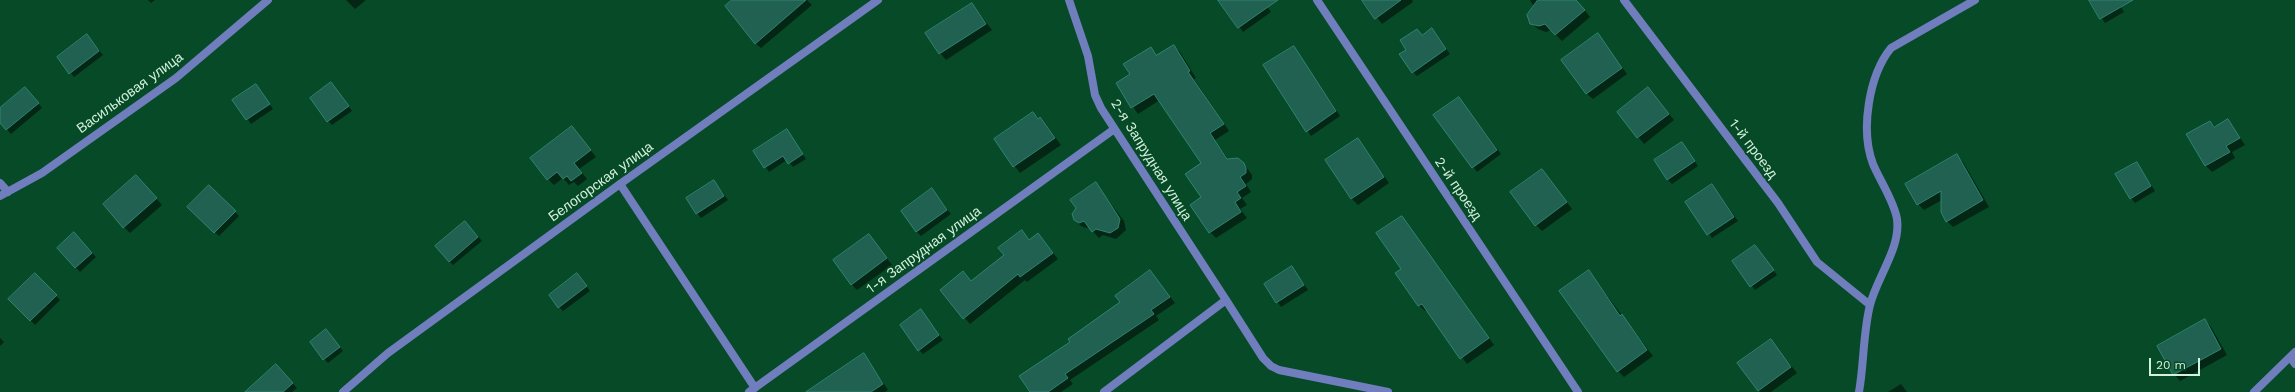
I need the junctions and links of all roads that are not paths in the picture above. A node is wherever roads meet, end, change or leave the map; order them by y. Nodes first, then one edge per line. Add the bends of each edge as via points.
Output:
1 (268, 0) edge
2 (878, 0) edge
3 (1069, 0) edge
4 (1317, 0) edge
5 (1624, 0) edge
6 (1975, 0) edge
7 (1113, 130) junction
8 (0, 183) edge
9 (620, 184) junction
10 (4, 194) edge
11 (1226, 300) junction
12 (1870, 305) junction
13 (2293, 354) edge
14 (2295, 364) edge
15 (752, 390) edge
16 (343, 392) edge
17 (1104, 392) edge
18 (1388, 392) edge
19 (1578, 392) edge
20 (1859, 392) edge
21 (2254, 392) edge

1 - 10 street, Васильковая улица via 176,78 42,173
2 - 9 street, Белогорская улица
3 - 7 street, 2-я Запрудная улица via 1088,56 1095,94
4 - 19 street, 2-й проезд
5 - 12 street, 1-й проезд via 1778,204 1817,262
6 - 12 street via 1891,48 1882,59 1876,73 1868,118 1872,162 1897,218 1898,236
7 - 11 street, 2-я Запрудная улица
7 - 15 street, 1-я Запрудная улица
8 - 10 street
9 - 15 street
9 - 16 street, Белогорская улица via 388,353
11 - 17 street
11 - 18 street, 2-я Запрудная улица via 1263,358 1271,366 1279,370
12 - 20 street
13 - 14 street
13 - 21 street

